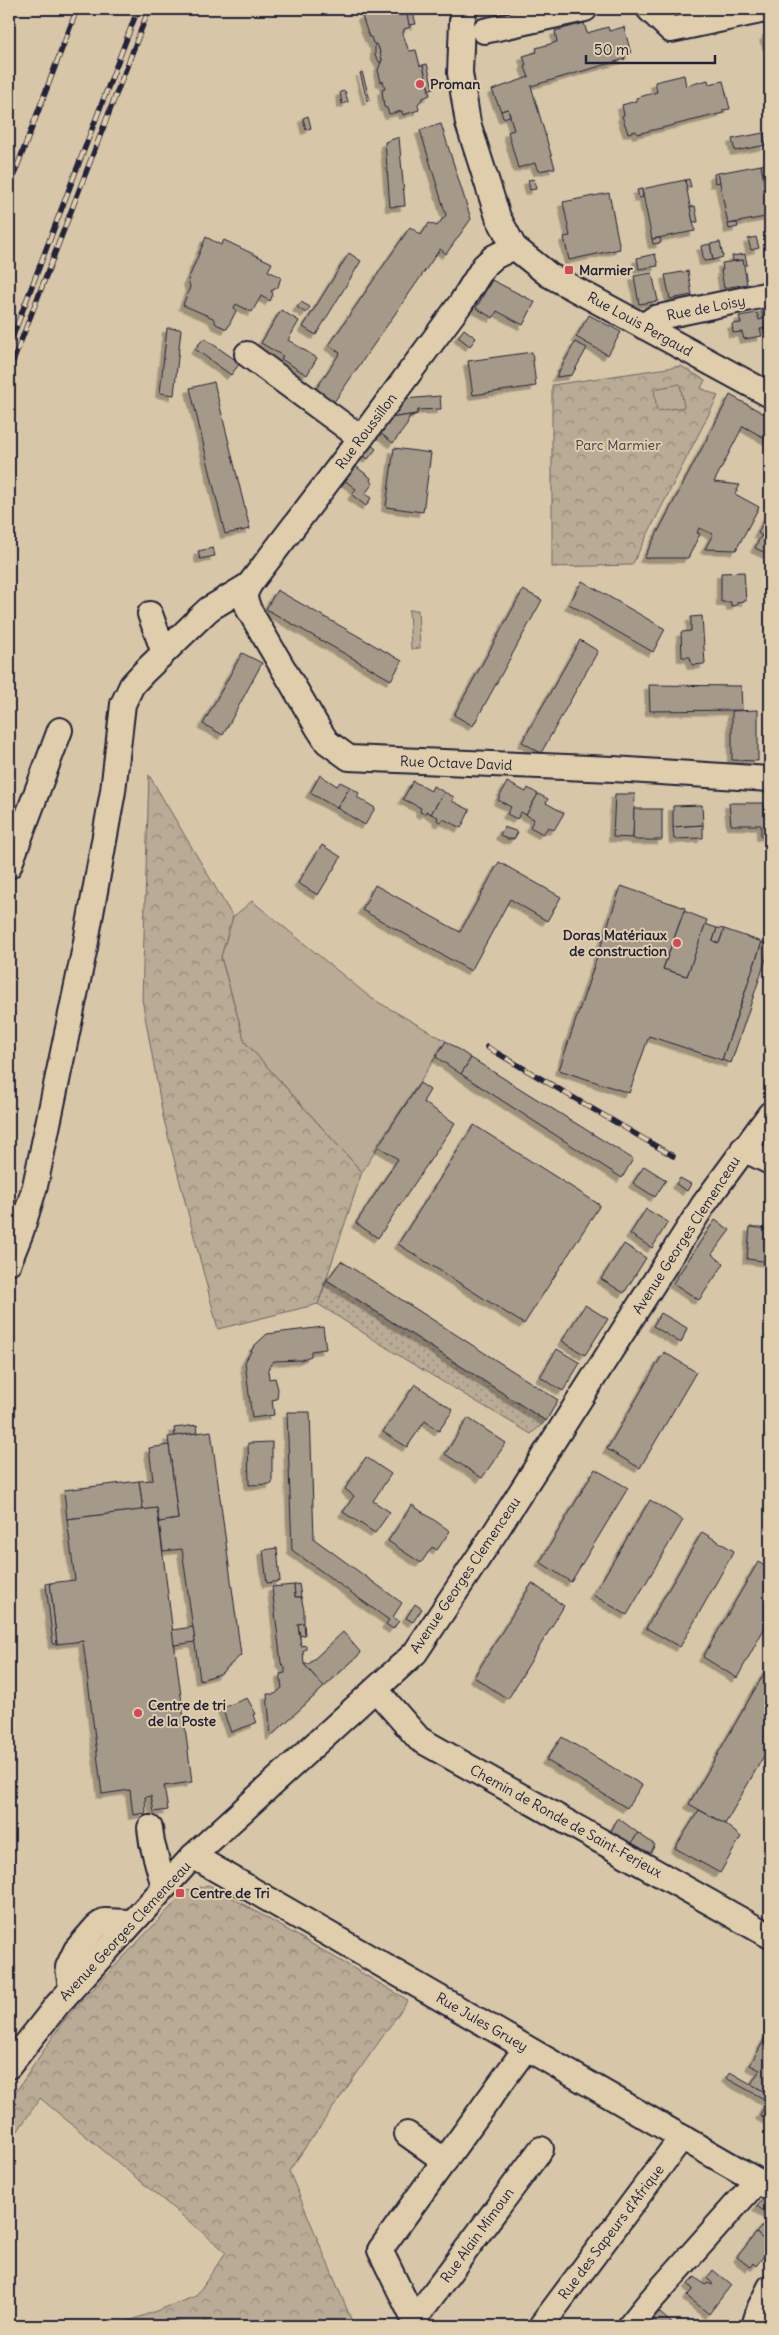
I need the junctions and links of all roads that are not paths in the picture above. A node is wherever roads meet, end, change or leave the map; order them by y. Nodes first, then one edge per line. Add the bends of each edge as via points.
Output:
1 (465, 9) edge
2 (585, 9) edge
3 (649, 9) edge
4 (770, 9) edge
5 (484, 31) dead end
6 (514, 247) junction
7 (770, 294) edge
8 (643, 326) junction
9 (247, 354) dead end
10 (770, 395) edge
11 (361, 438) junction
12 (249, 585) junction
13 (210, 609) junction
14 (150, 614) dead end
15 (163, 650) junction
16 (144, 673) junction
17 (60, 730) dead end
18 (770, 779) edge
19 (9, 866) edge
20 (770, 1114) edge
21 (743, 1149) junction
22 (770, 1162) edge
23 (9, 1262) edge
24 (376, 1690) junction
25 (150, 1828) dead end
26 (194, 1856) junction
27 (164, 1887) junction
28 (770, 1936) edge
29 (526, 2048) junction
30 (9, 2066) edge
31 (408, 2134) dead end
32 (682, 2137) junction
33 (541, 2149) dead end
34 (445, 2161) junction
35 (764, 2185) edge
36 (770, 2287) edge
37 (416, 2323) edge
38 (541, 2326) edge
39 (630, 2326) edge
40 (754, 2326) edge

1 - 6 street via 460,73 468,123 498,217
2 - 5 street
3 - 4 street via 671,30
6 - 8 street, Rue Louis Pergaud via 549,275
6 - 11 street, Rue Roussillon via 484,266 461,303
7 - 8 street, Rue de Loisy via 654,318
8 - 10 street, Rue Louis Pergaud
9 - 11 street
11 - 12 street, Rue Roussillon
12 - 13 street, Rue Roussillon
12 - 18 street, Rue Octave David via 244,596 248,610 318,728 328,742 349,758
13 - 15 street
13 - 16 street
14 - 15 street
15 - 16 street
16 - 23 street via 132,685 123,704 113,791 85,947 34,1186
17 - 19 street
20 - 21 street, Avenue Georges Clemenceau
21 - 22 street
21 - 24 street, Avenue Georges Clemenceau via 704,1204 415,1653
24 - 26 street, Avenue Georges Clemenceau
24 - 28 street, Chemin de Ronde de Saint-Ferjeux via 419,1739
25 - 27 street
26 - 27 street, Avenue Georges Clemenceau
26 - 29 street, Rue Jules Gruey
27 - 30 street, Avenue Georges Clemenceau via 72,1988
29 - 32 street, Rue Jules Gruey
29 - 34 street
31 - 34 street
32 - 35 street, Rue Jules Gruey
32 - 38 street, Rue des Sapeurs d'Afrique
33 - 37 street, Rue Alain Mimoun
34 - 37 street via 380,2250
35 - 39 street via 650,2300
36 - 40 street

